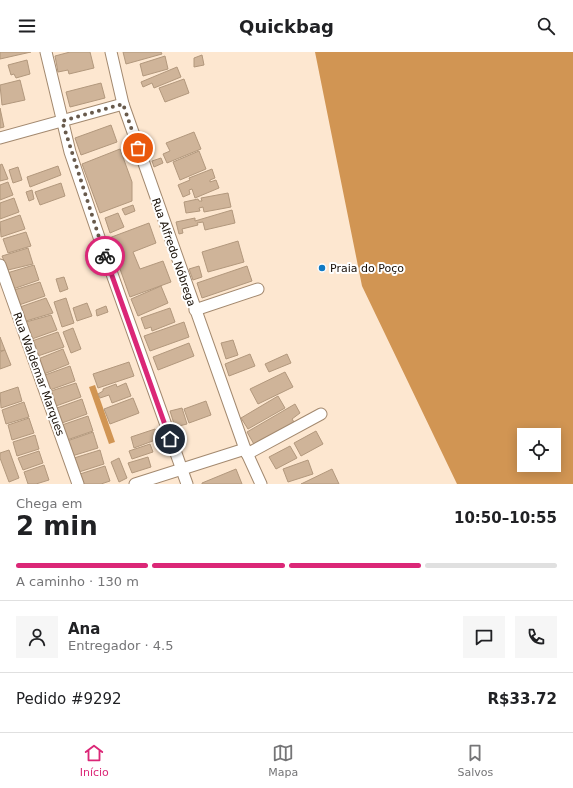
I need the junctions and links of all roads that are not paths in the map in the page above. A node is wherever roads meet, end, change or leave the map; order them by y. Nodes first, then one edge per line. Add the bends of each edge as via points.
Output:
1 (46, 52) edge
2 (111, 52) edge
3 (123, 104) junction
4 (62, 121) junction
5 (0, 138) edge
6 (0, 265) edge
7 (258, 289) dead end
8 (195, 310) junction
9 (321, 414) dead end
10 (246, 452) junction
11 (180, 469) junction
12 (78, 484) edge
13 (135, 484) edge
14 (187, 484) edge
15 (261, 484) edge

1 - 4 street
2 - 3 street, Rua Alfredo Nóbrega
3 - 4 street
3 - 8 street, Rua Alfredo Nóbrega
4 - 5 street
4 - 11 street via 102,246
6 - 12 street, Rua Waldemar Marques
7 - 8 street
8 - 10 street, Rua Alfredo Nóbrega
9 - 10 street
10 - 11 street
10 - 15 street, Rua Alfredo Nóbrega
11 - 13 street
11 - 14 street

